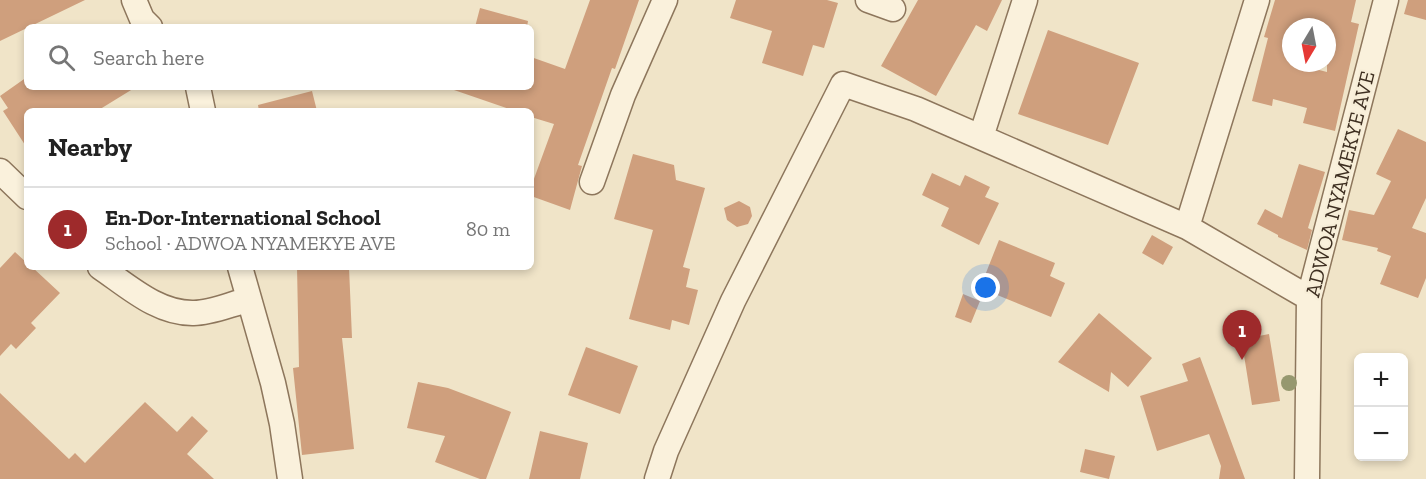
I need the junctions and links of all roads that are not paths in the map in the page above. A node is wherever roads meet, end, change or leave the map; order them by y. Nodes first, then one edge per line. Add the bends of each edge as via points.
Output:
1 (134, 0) edge
2 (665, 0) edge
3 (868, 0) edge
4 (1026, 0) edge
5 (1257, 0) edge
6 (1386, 0) edge
7 (893, 9) dead end
8 (147, 24) edge
9 (199, 90) edge
10 (203, 108) edge
11 (981, 137) junction
12 (0, 171) edge
13 (592, 182) dead end
14 (24, 194) edge
15 (1187, 227) junction
16 (105, 270) edge
17 (241, 270) edge
18 (1309, 298) junction
19 (248, 300) junction
20 (290, 479) edge
21 (657, 479) edge
22 (1307, 479) edge

1 - 8 street
2 - 13 street via 623,95
3 - 7 street
4 - 11 street
5 - 15 street
6 - 18 street, ADWOA NYAMEKYE AVE
9 - 10 street
11 - 15 street
11 - 21 street via 843,84 733,301 666,450
12 - 14 street
15 - 18 street
16 - 19 street via 161,307 178,312 196,313
17 - 19 street
18 - 22 street, ADWOA NYAMEKYE AVE
19 - 20 street via 273,383

